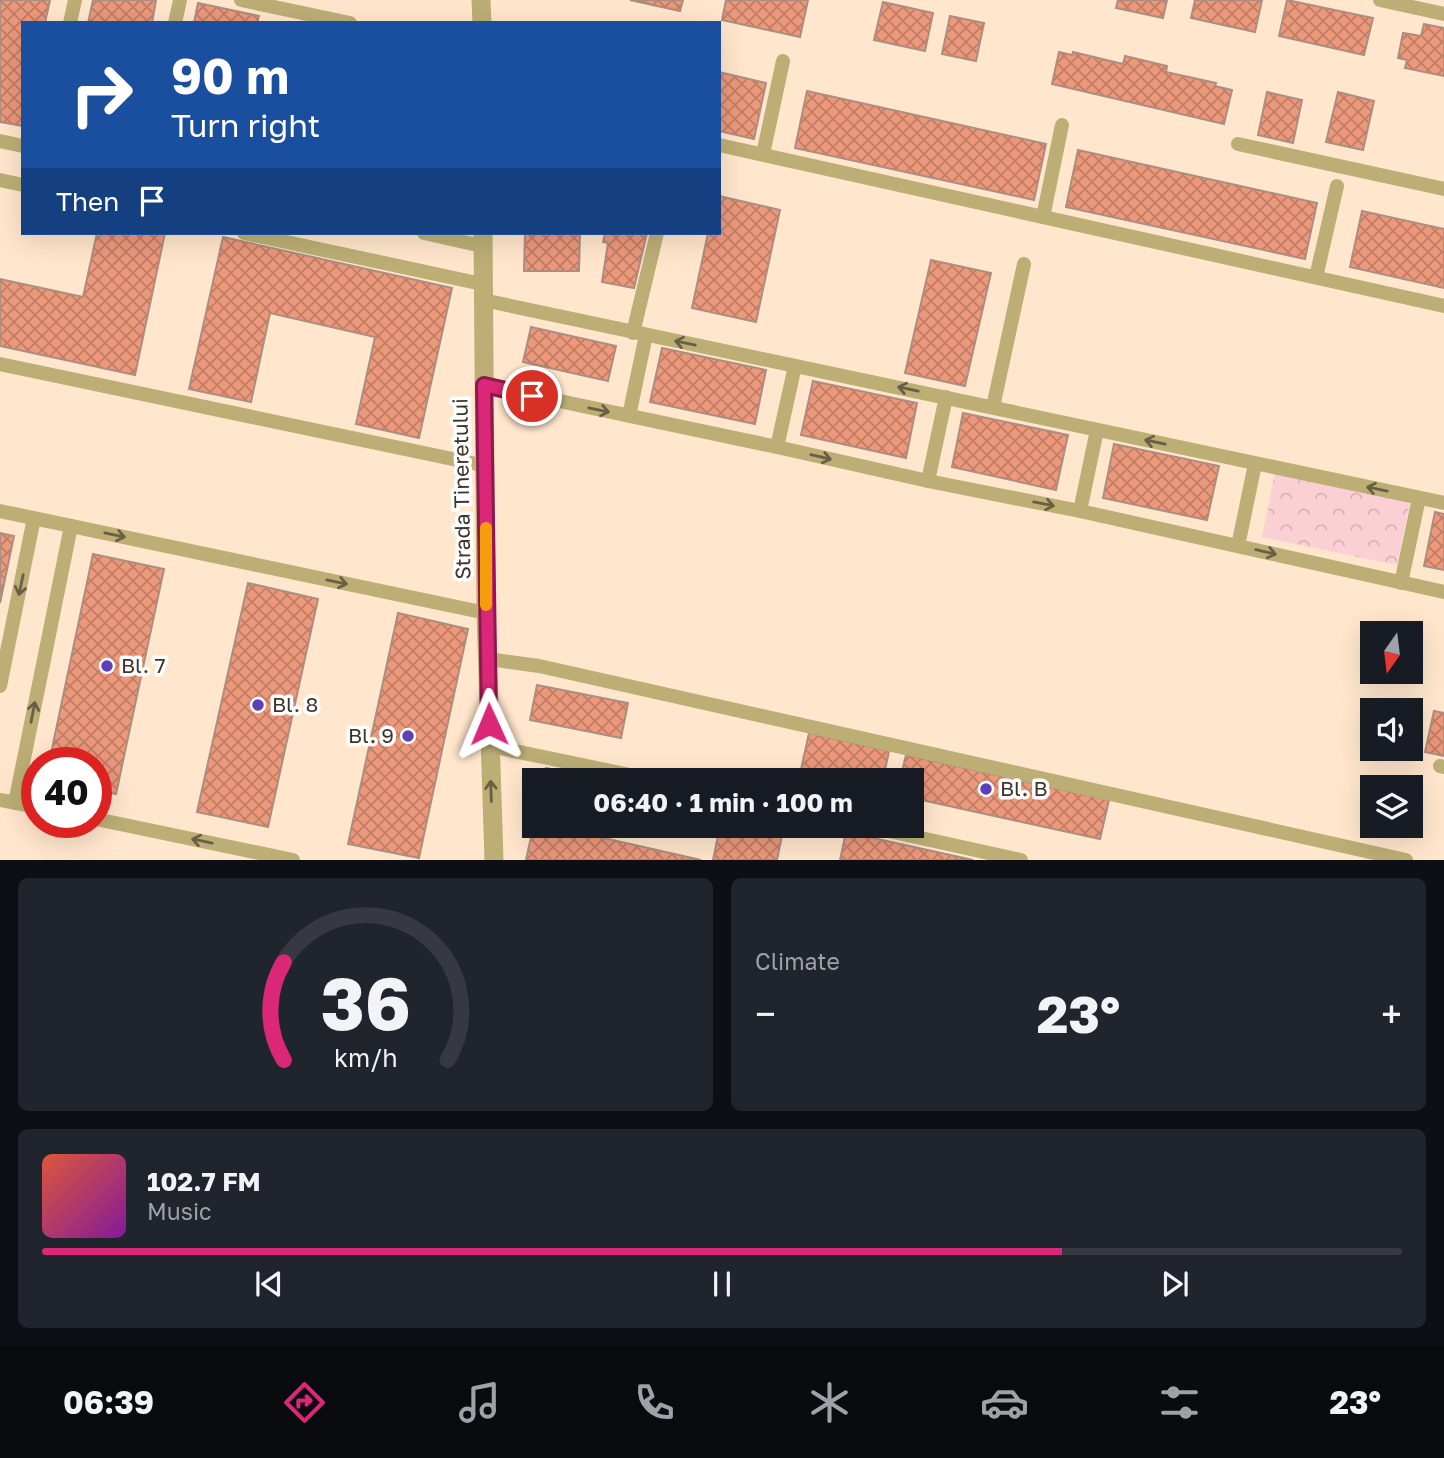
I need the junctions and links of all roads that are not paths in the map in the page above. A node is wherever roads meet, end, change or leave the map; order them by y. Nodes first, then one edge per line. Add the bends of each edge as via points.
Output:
1 (75, 0) edge
2 (180, 0) edge
3 (241, 0) edge
4 (481, 0) edge
5 (1380, 0) edge
6 (1444, 14) edge
7 (282, 16) edge
8 (70, 21) edge
9 (175, 21) edge
10 (331, 21) edge
11 (482, 21) edge
12 (783, 61) dead end
13 (1062, 125) dead end
14 (0, 141) edge
15 (1238, 144) dead end
16 (721, 145) edge
17 (21, 146) edge
18 (763, 154) junction
19 (0, 180) edge
20 (21, 185) edge
21 (1337, 186) dead end
22 (1444, 189) edge
23 (1043, 217) junction
24 (252, 235) edge
25 (441, 235) edge
26 (657, 235) edge
27 (483, 240) edge
28 (1024, 264) dead end
29 (1316, 277) junction
30 (482, 292) junction
31 (1444, 306) edge
32 (639, 334) junction
33 (0, 363) edge
34 (794, 366) junction
35 (484, 385) junction
36 (946, 397) junction
37 (993, 407) junction
38 (629, 416) junction
39 (1097, 429) junction
40 (777, 447) junction
41 (1255, 464) junction
42 (486, 466) junction
43 (929, 481) junction
44 (1419, 498) junction
45 (1444, 503) edge
46 (0, 511) edge
47 (1080, 511) junction
48 (34, 518) junction
49 (71, 526) junction
50 (1238, 546) junction
51 (1401, 583) junction
52 (1444, 592) edge
53 (486, 613) junction
54 (488, 659) junction
55 (0, 686) edge
56 (490, 746) junction
57 (596, 768) edge
58 (0, 800) edge
59 (15, 803) junction
60 (21, 804) edge
61 (112, 822) edge
62 (922, 838) edge
63 (293, 859) edge
64 (494, 859) edge
65 (1021, 859) edge
66 (1406, 859) edge

1 - 8 lane
2 - 9 lane
3 - 7 lane
4 - 11 street
5 - 6 lane
7 - 10 lane
12 - 18 lane
13 - 23 lane
14 - 17 lane
15 - 22 lane
16 - 18 lane
18 - 23 lane
19 - 20 lane
21 - 29 lane
23 - 29 lane
24 - 30 lane
25 - 27 lane
26 - 32 lane
27 - 30 street, Strada Tineretului
28 - 37 lane
29 - 31 lane
30 - 32 lane
30 - 35 street, Strada Tineretului
34 -> 32 lane
32 - 38 lane
33 - 42 lane
36 -> 34 lane
34 - 40 lane
35 -> 38 lane
35 - 42 street, Strada Tineretului
36 - 37 lane
36 - 43 lane
37 - 39 lane
38 - 40 lane
41 -> 39 lane
39 - 47 lane
40 -> 43 lane
44 -> 41 lane
41 - 50 lane
42 - 53 street, Strada Tineretului
43 -> 47 lane
44 - 45 lane
44 - 51 lane
46 - 48 lane
47 - 50 lane
48 - 49 lane
48 -> 55 lane
49 -> 53 lane
59 -> 49 lane
50 -> 51 lane
51 - 52 lane
53 - 54 street, Strada Tineretului
54 - 56 street, Strada Tineretului
54 - 66 lane via 539,666
56 - 57 lane
64 -> 56 street, Strada Tineretului
58 - 59 lane
59 - 60 lane
63 -> 61 lane
62 - 65 lane

